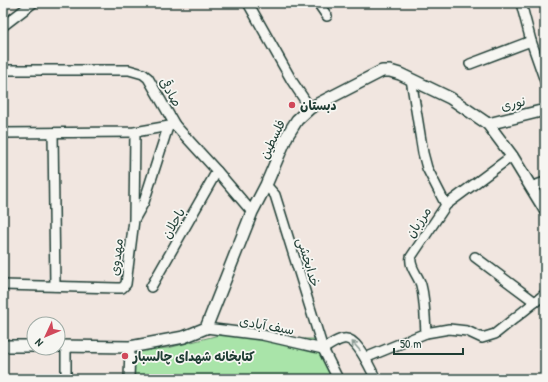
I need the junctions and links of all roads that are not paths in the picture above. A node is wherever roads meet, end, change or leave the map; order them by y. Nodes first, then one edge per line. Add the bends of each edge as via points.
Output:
1 (33, 3) edge
2 (248, 3) edge
3 (318, 3) edge
4 (521, 3) edge
5 (328, 16) dead end
6 (3, 26) edge
7 (531, 41) junction
8 (470, 64) dead end
9 (3, 70) edge
10 (411, 79) junction
11 (545, 81) edge
12 (310, 108) junction
13 (545, 110) edge
14 (488, 124) junction
15 (172, 126) junction
16 (53, 132) junction
17 (135, 132) junction
18 (3, 133) edge
19 (512, 156) junction
20 (218, 171) junction
21 (545, 182) edge
22 (266, 185) junction
23 (531, 187) junction
24 (446, 205) junction
25 (545, 210) edge
26 (252, 212) junction
27 (134, 220) junction
28 (475, 257) dead end
29 (3, 285) edge
30 (55, 286) junction
31 (151, 287) dead end
32 (545, 294) edge
33 (534, 302) junction
34 (206, 328) junction
35 (426, 333) junction
36 (3, 346) edge
37 (26, 346) edge
38 (66, 346) edge
39 (130, 347) junction
40 (323, 349) junction
41 (63, 356) edge
42 (365, 358) junction
43 (66, 379) edge
44 (129, 379) edge
45 (338, 379) edge
46 (376, 379) edge

1 - 6 street
2 - 12 street
3 - 5 street
4 - 7 street
7 - 8 street
7 - 11 street
9 - 15 street, صادقی via 129,70 143,74 148,78
10 - 12 street, فلسطین via 390,71 382,71
10 - 14 street, فلسطین via 450,98
10 - 24 street via 427,168
12 - 22 street, فلسطین via 297,120 287,136
13 - 14 street, نوری
14 - 19 street, فلسطین
15 - 17 street
15 - 20 street, صادقی
15 - 27 street via 144,202
16 - 17 street
16 - 18 street
16 - 30 street
17 - 27 street, مهدوی
19 - 23 street, فلسطین
19 - 24 street, مرزبان
20 - 26 street, صادقی
20 - 31 street, باجلان
21 - 23 street
22 - 26 street, فلسطین
22 - 40 street, خدابخشی via 275,196
23 - 25 street, فلسطین
24 - 35 street, مرزبان via 410,262 422,288
26 - 34 street, فلسطین
27 - 30 street, مهدوی via 126,284 122,288
28 - 33 street
29 - 30 street, مهدوی
32 - 33 street
33 - 35 street via 495,334 482,338 467,331 449,329
34 - 39 street via 184,337
34 - 40 street, سیف آبادی via 262,335
35 - 42 street
36 - 37 street
38 - 39 street
39 - 44 street
42 -> 40 street via 355,343 348,339 343,338
40 - 45 street, خدابخشی
41 - 43 street
42 - 46 street

